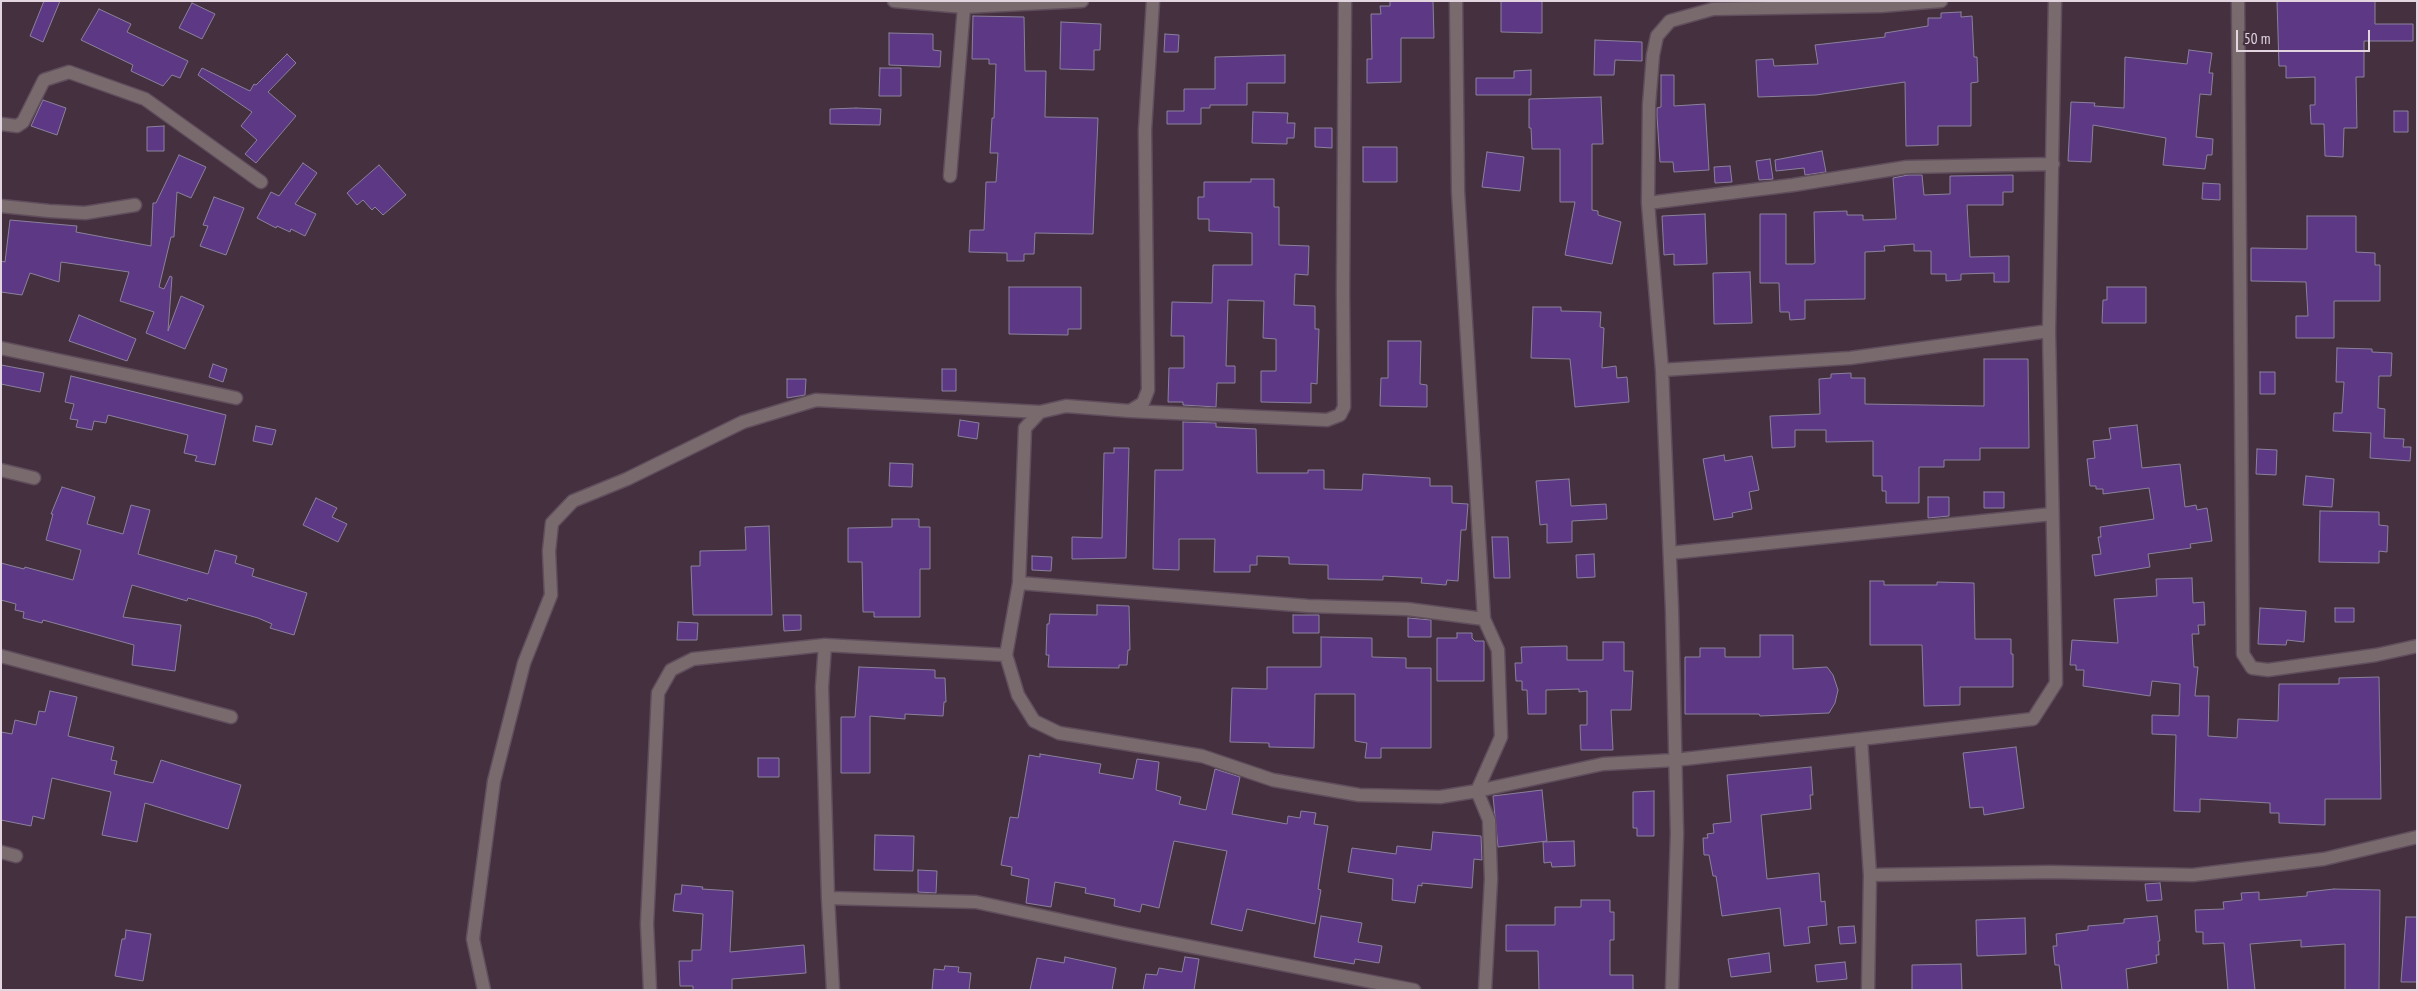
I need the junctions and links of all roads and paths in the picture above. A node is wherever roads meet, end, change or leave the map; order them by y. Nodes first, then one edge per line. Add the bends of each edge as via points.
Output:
1 (894, 1) edge
2 (1082, 1) edge
3 (1153, 1) edge
4 (1345, 1) edge
5 (1456, 1) edge
6 (1941, 1) edge
7 (2056, 1) edge
8 (2238, 1) edge
9 (964, 7) junction
10 (1, 124) edge
11 (2053, 164) junction
12 (950, 176) dead end
13 (261, 182) dead end
14 (1648, 202) junction
15 (135, 205) dead end
16 (1, 206) edge
17 (2049, 331) junction
18 (1, 348) edge
19 (1662, 370) junction
20 (236, 398) dead end
21 (1130, 411) junction
22 (1040, 412) junction
23 (1, 470) edge
24 (34, 478) dead end
25 (2052, 514) junction
26 (1670, 553) junction
27 (1019, 583) junction
28 (1484, 619) junction
29 (825, 645) junction
30 (2417, 646) edge
31 (1, 656) edge
32 (1006, 656) junction
33 (231, 717) dead end
34 (1861, 739) junction
35 (1675, 760) junction
36 (1477, 791) junction
37 (2417, 837) edge
38 (1, 852) edge
39 (16, 856) dead end
40 (1870, 875) junction
41 (828, 898) junction
42 (484, 990) edge
43 (650, 990) edge
44 (833, 990) edge
45 (1414, 990) edge
46 (1485, 990) edge
47 (1672, 990) edge
48 (1868, 990) edge

1 - 9 street
2 - 9 street
3 - 21 street via 1145,130 1148,390 1143,403
4 - 21 street via 1344,407 1340,415 1327,420
5 - 28 street via 1458,191
6 - 14 street via 1881,6 1713,9 1670,21 1657,36 1653,55
7 - 11 street
8 - 30 street via 2243,654 2252,668 2268,670
9 - 12 street
10 - 13 street via 17,126 23,122 44,80 69,72 145,99
11 - 14 street via 1907,167 1793,185
11 - 17 street
14 - 19 street
15 - 16 street via 86,212
17 - 19 street via 1850,358
17 - 25 street
18 - 20 street
19 - 26 street
21 - 22 street via 1066,406
22 - 27 street via 1025,428
22 - 42 street via 816,400 743,422 627,479 573,501 552,523 549,551 551,595 524,662 494,781 472,939
23 - 24 street
25 - 26 street
25 - 34 street via 2056,683 2033,719
26 - 35 street
27 - 28 street via 1308,606 1407,609
27 - 32 street
28 - 36 street via 1498,650 1501,736
29 - 32 street
29 - 41 street via 822,687
29 - 43 street via 693,659 671,670 658,694 647,924
31 - 33 street
32 - 36 street via 1018,695 1034,721 1059,733 1202,756 1273,780 1359,795 1440,797
34 - 35 street
34 - 40 street
35 - 36 street via 1603,764
35 - 47 street via 1677,834
36 - 46 street via 1489,820
37 - 40 street via 2324,859 2193,875 2050,872
38 - 39 street
40 - 48 street
41 - 44 street
41 - 45 street via 976,902

